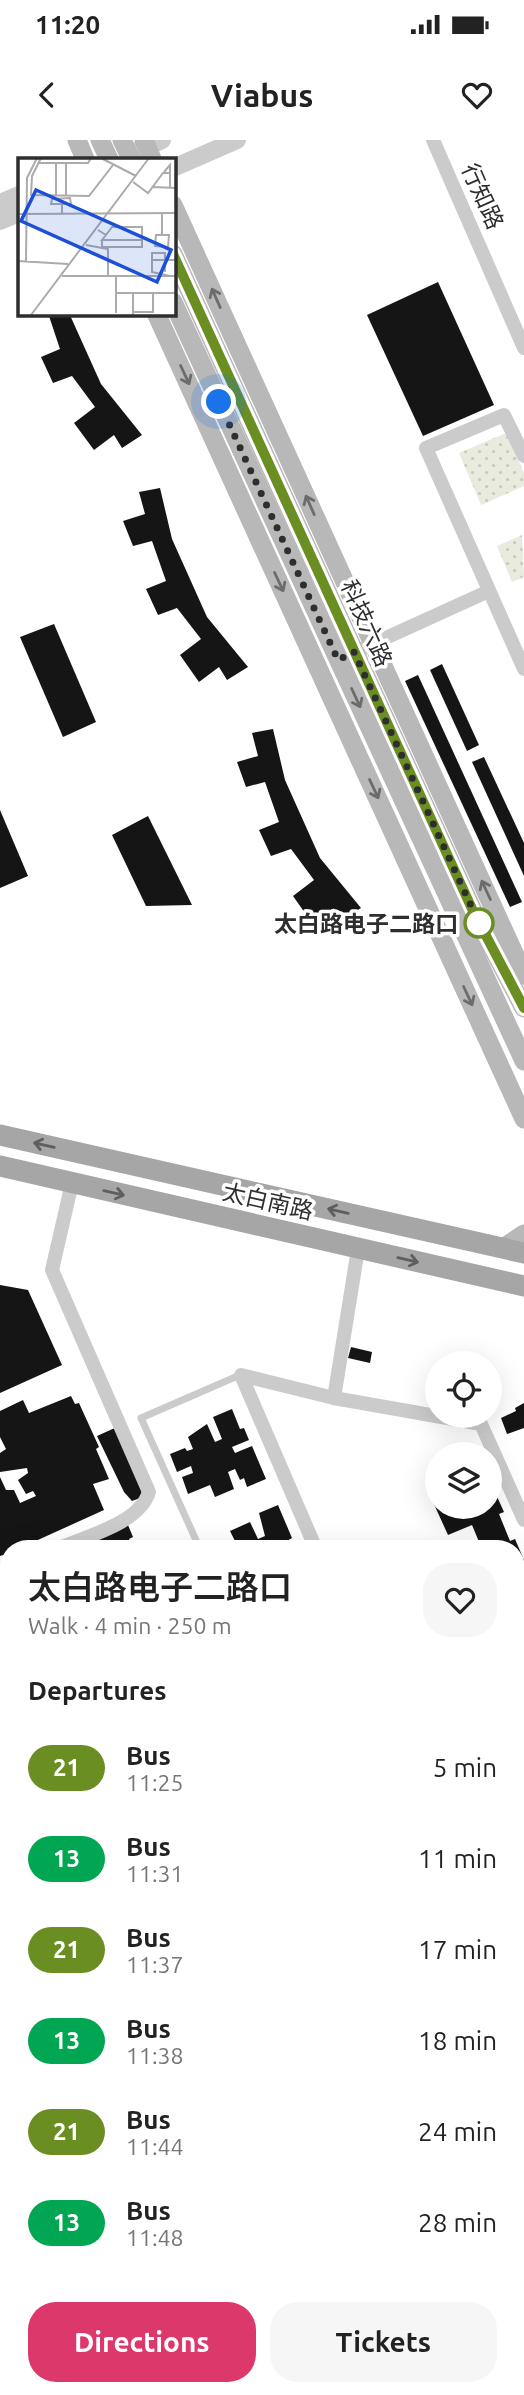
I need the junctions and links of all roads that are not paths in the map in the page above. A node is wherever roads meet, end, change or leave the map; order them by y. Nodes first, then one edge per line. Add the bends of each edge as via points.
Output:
1 (77, 140) edge
2 (237, 140) edge
3 (433, 140) edge
4 (141, 149) edge
5 (104, 154) edge
6 (85, 158) edge
7 (175, 167) edge
8 (18, 195) edge
9 (0, 203) edge
10 (175, 209) edge
11 (18, 213) edge
12 (0, 221) edge
13 (175, 259) edge
14 (175, 306) edge
15 (157, 315) edge
16 (524, 348) edge
17 (524, 456) edge
18 (489, 591) junction
19 (373, 644) junction
20 (346, 656) junction
21 (524, 669) edge
22 (524, 975) edge
23 (524, 1008) edge
24 (524, 1061) edge
25 (524, 1119) edge
26 (0, 1135) edge
27 (0, 1166) edge
28 (72, 1183) junction
29 (524, 1234) edge
30 (503, 1248) junction
31 (358, 1249) junction
32 (524, 1253) edge
33 (524, 1286) edge
34 (241, 1375) junction
35 (334, 1398) junction
36 (524, 1520) edge
37 (77, 1540) edge
38 (196, 1540) edge
39 (312, 1540) edge

1 - 6 main road
2 - 7 street
3 - 16 street, 行知路
4 - 5 street
8 - 9 street
19 -> 10 main road
11 - 12 street
13 - 20 main road, 科技六路
14 - 20 main road, 科技六路
15 -> 25 main road
17 - 18 street via 504,415 426,448
18 - 19 street
18 - 21 street
19 - 20 street
22 -> 19 main road
20 - 23 main road, 科技六路
20 -> 24 main road, 科技六路
30 -> 26 main road, 太白南路
27 - 28 main road, 太白南路
28 -> 31 main road, 太白南路
28 - 37 street via 52,1270 149,1492 145,1506 132,1515
29 - 30 main road
30 - 32 main road, 太白南路
31 -> 33 main road, 太白南路
31 - 35 street
34 - 35 street
34 - 38 lane via 141,1418
34 - 39 street
35 - 36 street via 481,1424

